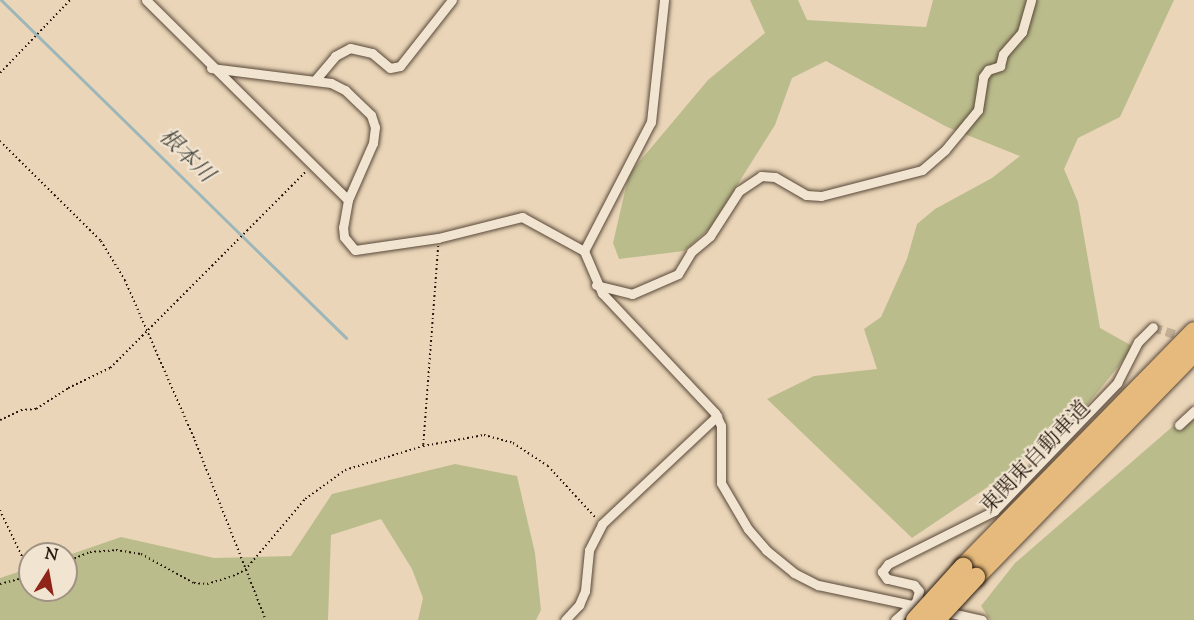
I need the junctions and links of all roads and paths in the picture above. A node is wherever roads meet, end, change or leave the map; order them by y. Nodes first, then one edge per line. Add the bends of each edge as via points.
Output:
1 (70, 0) edge
2 (146, 0) edge
3 (453, 0) edge
4 (664, 0) edge
5 (1031, 0) edge
6 (211, 68) junction
7 (0, 73) edge
8 (316, 79) junction
9 (0, 141) edge
10 (311, 166) junction
11 (348, 200) junction
12 (438, 238) junction
13 (584, 251) junction
14 (596, 285) junction
15 (1153, 327) dead end
16 (148, 331) junction
17 (1194, 331) edge
18 (1194, 353) edge
19 (1194, 411) edge
20 (717, 416) junction
21 (0, 420) edge
22 (1179, 425) dead end
23 (423, 446) junction
24 (0, 510) edge
25 (602, 524) junction
26 (18, 548) edge
27 (78, 557) edge
28 (245, 570) junction
29 (969, 572) junction
30 (18, 578) edge
31 (0, 584) edge
32 (913, 612) edge
33 (266, 620) edge
34 (565, 620) edge
35 (895, 620) edge
36 (936, 620) edge
37 (982, 620) edge

1 - 7 path
2 - 6 street
3 - 8 street via 400,66 390,68 372,53 350,48 335,56
4 - 13 street via 651,122
5 - 14 street via 1016,42 1003,54 1000,66 988,70 983,77 978,110 945,150 922,170 821,196 806,195 775,177 761,177 739,191 710,236 691,252 678,274 632,294
6 - 8 street
6 - 10 street
8 - 11 street via 345,90 371,115 375,127 367,159
9 - 16 path via 101,241 125,280
10 - 11 street
10 - 16 path
11 - 12 street via 344,237 355,250
12 - 13 street via 522,217
12 - 23 path
13 - 14 street
14 - 20 street
15 - 32 street via 1138,342 1117,383 994,511 888,564 882,572 887,579 918,587
16 - 21 path via 110,368 68,387 36,409 21,410
16 - 28 path
17 - 29 highway, 東関東自動車道
18 - 29 highway, 東関東自動車道
19 - 22 street
20 - 25 street
20 - 32 street via 721,426 721,483 748,529 766,550 794,573 818,585
23 - 25 path via 484,435 513,443 548,466
23 - 28 path via 345,470 305,499
24 - 26 path
25 - 34 street via 589,550 582,598
27 - 28 path via 116,550 141,554 194,582 207,584
28 - 33 path
29 - 32 highway, 東関東自動車道, bridge
29 - 36 highway, 東関東自動車道, bridge
30 - 31 path
32 - 35 street
32 - 37 street

